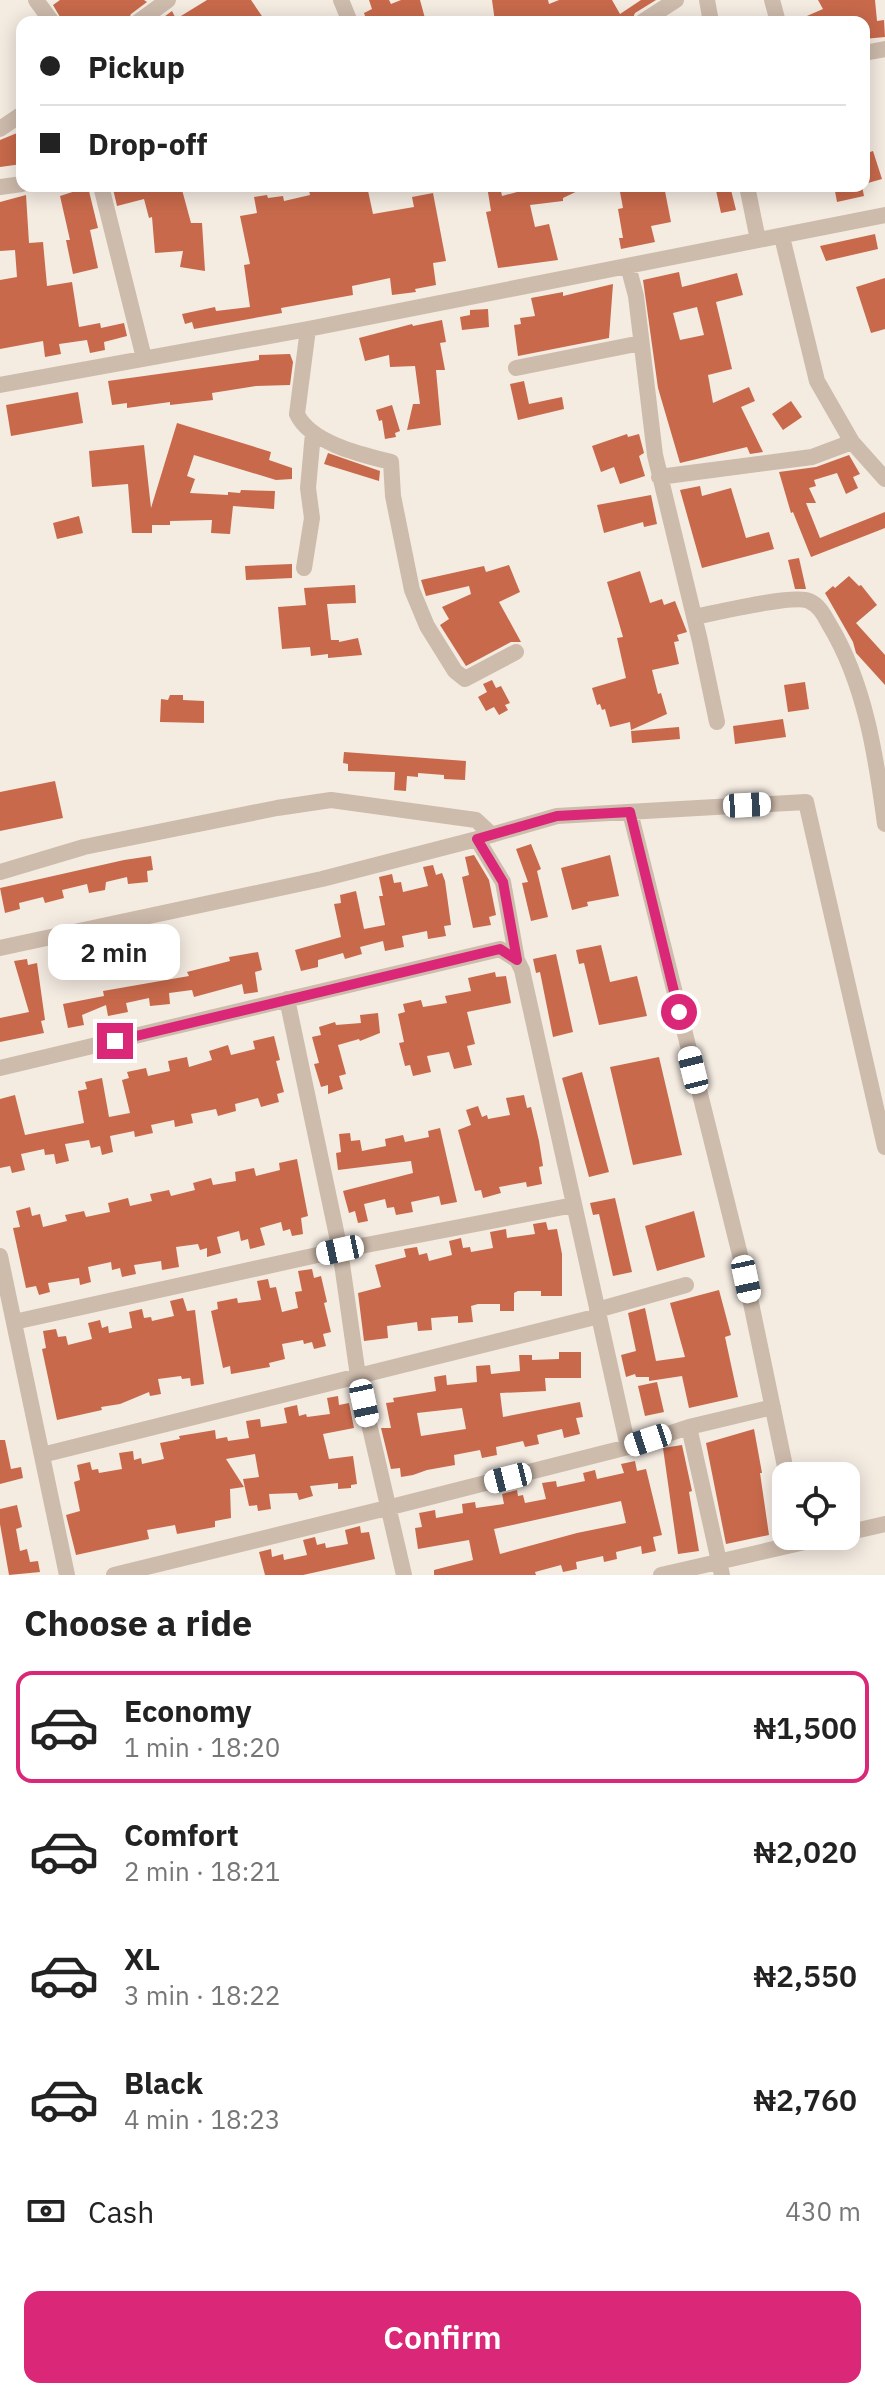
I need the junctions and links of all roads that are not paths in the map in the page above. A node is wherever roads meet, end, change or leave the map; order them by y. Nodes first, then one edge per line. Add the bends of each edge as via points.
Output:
1 (167, 0) edge
2 (676, 0) edge
3 (146, 16) edge
4 (651, 16) edge
5 (102, 192) edge
6 (748, 192) edge
7 (885, 215) edge
8 (782, 237) junction
9 (758, 240) junction
10 (628, 266) junction
11 (308, 329) junction
12 (641, 343) junction
13 (144, 358) junction
14 (516, 368) dead end
15 (0, 385) edge
16 (313, 433) junction
17 (852, 442) junction
18 (659, 477) junction
19 (885, 479) edge
20 (304, 568) dead end
21 (694, 617) junction
22 (516, 652) dead end
23 (717, 722) dead end
24 (630, 812) junction
25 (885, 824) edge
26 (484, 837) junction
27 (0, 872) edge
28 (0, 948) edge
29 (517, 960) junction
30 (287, 999) junction
31 (0, 1068) edge
32 (885, 1147) edge
33 (574, 1205) junction
34 (340, 1250) junction
35 (0, 1256) edge
36 (686, 1285) dead end
37 (598, 1313) junction
38 (14, 1322) junction
39 (358, 1376) junction
40 (773, 1407) junction
41 (689, 1427) junction
42 (628, 1447) junction
43 (42, 1455) junction
44 (784, 1462) edge
45 (387, 1508) junction
46 (885, 1524) edge
47 (860, 1530) edge
48 (772, 1549) edge
49 (720, 1568) edge
50 (67, 1575) edge
51 (114, 1575) edge
52 (404, 1575) edge
53 (661, 1575) edge

1 - 3 street
2 - 4 street
5 - 13 street
6 - 9 street
7 - 8 street
8 - 9 street
8 - 17 street via 814,370
9 - 10 street
10 - 11 street
10 - 12 street
11 - 13 street
11 - 16 street via 297,414
12 - 14 street
12 - 18 street
13 - 15 street
16 - 20 street via 308,488 312,518
16 - 22 street via 391,462 412,590 455,671 465,679
17 - 18 street via 812,457
17 - 19 street
18 - 21 street
21 - 23 street
21 - 25 street via 807,599 818,606 843,647 864,707
24 - 26 street via 557,816
24 - 32 street via 806,802
24 - 40 street
26 - 27 street via 476,820 331,800 84,847
26 - 28 street via 322,879
26 - 29 street via 503,882
29 - 30 street via 500,949
29 - 33 street
30 - 31 street
30 - 34 street
33 - 34 street
33 - 37 street
34 - 38 street
34 - 39 street
35 - 38 street
36 - 37 street
37 - 39 street
37 - 42 street
38 - 43 street
39 - 43 street
39 - 45 street
40 - 41 street
40 - 44 street
41 - 42 street
41 - 49 street
42 - 45 street
43 - 50 street
45 - 51 street
45 - 52 street
46 - 47 street
48 - 49 street
49 - 53 street

